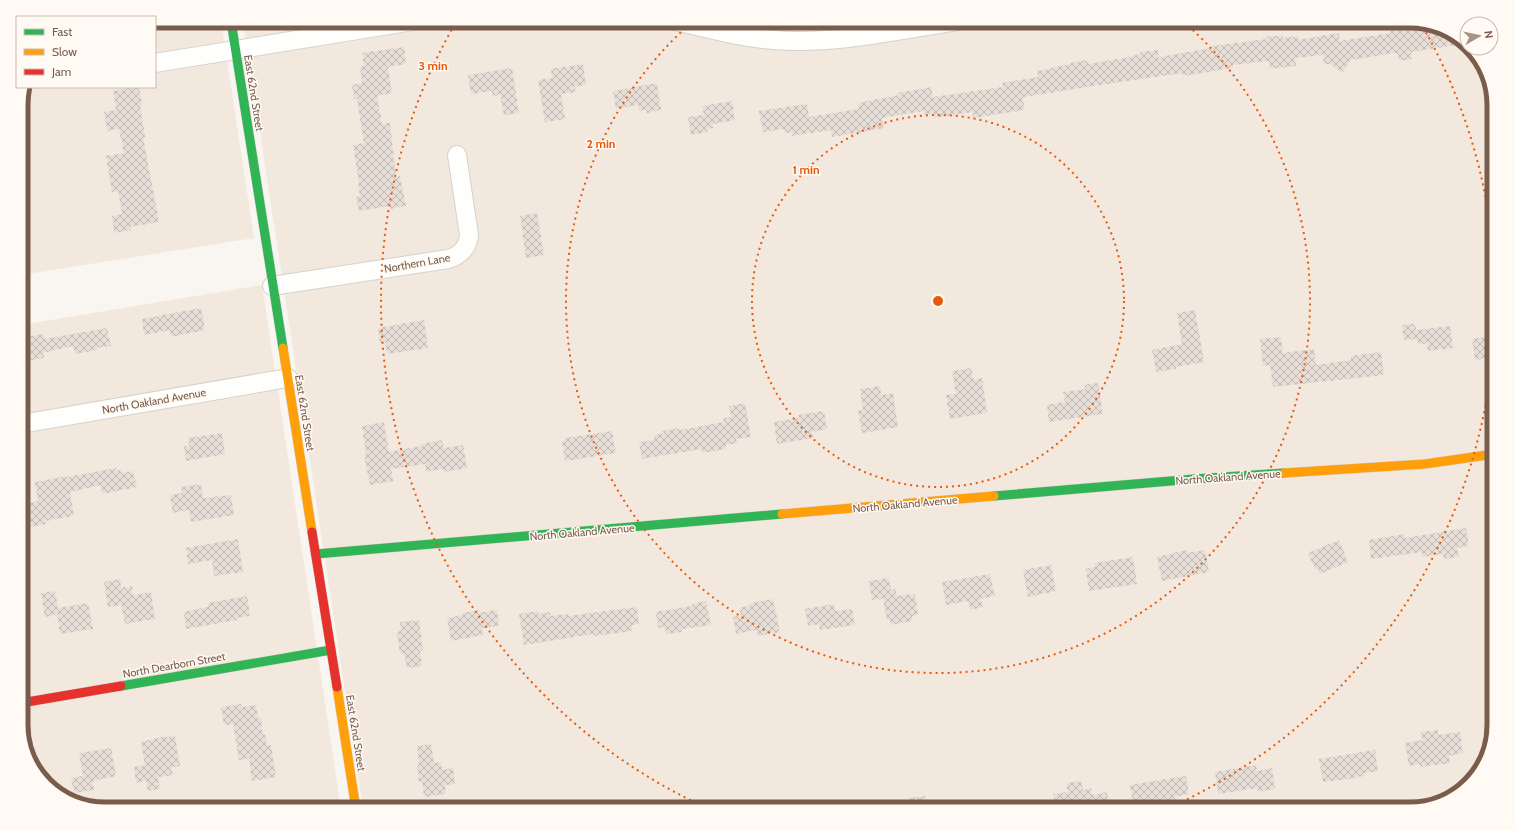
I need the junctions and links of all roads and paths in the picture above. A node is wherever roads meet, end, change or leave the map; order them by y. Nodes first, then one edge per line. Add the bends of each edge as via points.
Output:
1 (232, 28) edge
2 (368, 28) edge
3 (708, 28) edge
4 (911, 28) edge
5 (235, 49) junction
6 (156, 63) edge
7 (457, 155) dead end
8 (272, 286) junction
9 (288, 378) junction
10 (28, 423) edge
11 (1487, 455) edge
12 (316, 554) junction
13 (331, 650) junction
14 (28, 702) edge
15 (355, 802) edge

1 - 5 street, East 62nd Street
2 - 5 street
3 - 4 street via 746,36 796,41 839,39
5 - 6 street
5 - 8 street, East 62nd Street
7 - 8 street, Northern Lane via 469,235 458,255 448,259
8 - 9 street, East 62nd Street
9 - 10 street, North Oakland Avenue
9 - 12 street, East 62nd Street
11 - 12 street, North Oakland Avenue via 1426,464 1194,479
12 - 13 street, East 62nd Street
13 - 14 street, North Dearborn Street
13 - 15 street, East 62nd Street

